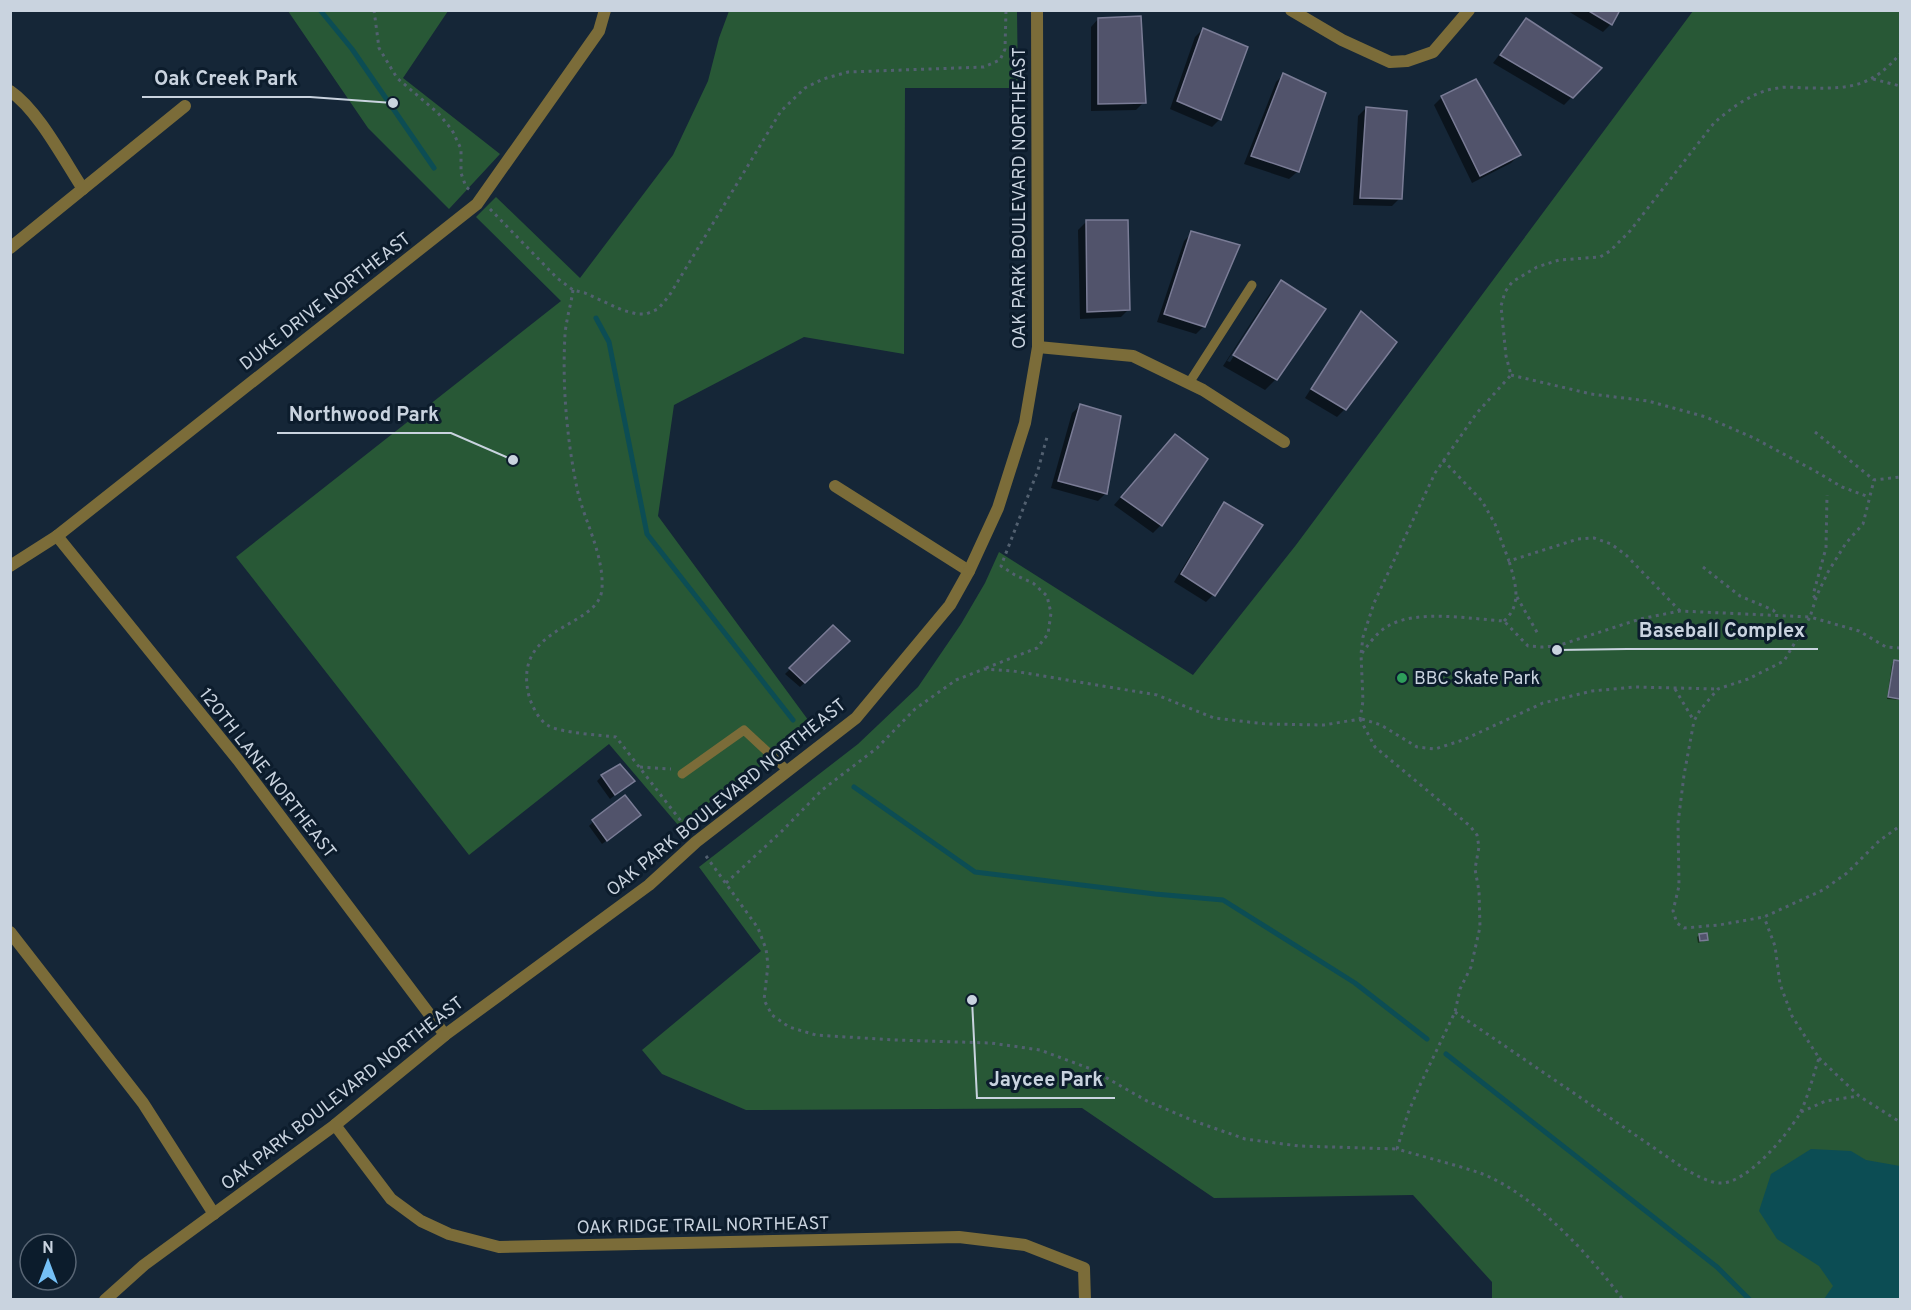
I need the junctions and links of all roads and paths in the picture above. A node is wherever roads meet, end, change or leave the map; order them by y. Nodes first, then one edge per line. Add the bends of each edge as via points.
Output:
1 (374, 10) edge
2 (605, 10) edge
3 (1006, 10) edge
4 (1037, 10) edge
5 (1291, 10) edge
6 (1468, 10) edge
7 (1900, 54) edge
8 (1873, 79) junction
9 (1900, 86) edge
10 (10, 91) edge
11 (185, 106) dead end
12 (82, 189) junction
13 (480, 199) junction
14 (10, 248) edge
15 (1252, 285) dead end
16 (573, 290) junction
17 (1038, 347) junction
18 (1511, 375) junction
19 (1189, 383) junction
20 (1815, 432) dead end
21 (1047, 437) dead end
22 (1284, 442) dead end
23 (1443, 460) junction
24 (1900, 477) edge
25 (1874, 480) junction
26 (835, 486) dead end
27 (1827, 495) dead end
28 (1870, 497) junction
29 (57, 536) junction
30 (1509, 561) junction
31 (10, 566) edge
32 (1703, 567) dead end
33 (969, 571) junction
34 (1517, 597) junction
35 (1815, 600) junction
36 (1680, 611) junction
37 (1780, 616) junction
38 (1810, 617) junction
39 (1504, 621) junction
40 (1538, 634) dead end
41 (1900, 648) edge
42 (1361, 654) junction
43 (984, 669) junction
44 (1675, 688) junction
45 (1718, 689) junction
46 (1360, 719) junction
47 (1694, 721) junction
48 (640, 767) junction
49 (787, 770) junction
50 (682, 774) joint
51 (684, 825) dead end
52 (1900, 826) edge
53 (706, 856) dead end
54 (726, 883) junction
55 (1764, 916) junction
56 (10, 932) edge
57 (1455, 1012) junction
58 (445, 1035) junction
59 (1819, 1058) junction
60 (1859, 1096) junction
61 (1800, 1113) junction
62 (1900, 1122) edge
63 (335, 1125) junction
64 (1397, 1149) junction
65 (214, 1214) junction
66 (105, 1299) edge
67 (1085, 1299) edge
68 (1623, 1299) edge

1 - 13 path via 379,48 397,78 452,130 461,149 461,173 466,187
2 - 13 street, DUKE DRIVE NORTHEAST via 599,31
3 - 16 path via 1005,49 1000,60 984,67 848,72 805,88 781,111 658,309 637,314
4 - 17 street, OAK PARK BOULEVARD NORTHEAST
5 - 6 street via 1390,62 1433,52
7 - 8 path
8 - 9 path
8 - 18 path via 1847,87 1780,87 1743,102 1714,123 1611,251 1600,257 1559,260 1512,282 1501,306
10 - 12 street via 40,123
11 - 12 street
12 - 14 street
13 - 16 path
13 - 29 street, DUKE DRIVE NORTHEAST
15 - 19 lane
16 - 48 path via 565,333 568,426 580,501 601,565 602,592 594,606 543,641 533,654 526,680 534,709 548,726 616,736
17 - 19 street via 1133,356
17 - 33 street, OAK PARK BOULEVARD NORTHEAST via 1024,423 998,508
18 - 23 path
18 - 28 path via 1592,394 1648,400 1706,417 1754,438 1842,488
19 - 22 street
20 - 25 path
21 - 43 path via 1001,566 1033,583 1047,596 1051,613 1048,633 1037,648
23 - 30 path via 1482,501
23 - 42 path via 1374,603
24 - 25 path
25 - 28 path
26 - 33 street
27 - 35 path via 1826,548
28 - 35 path via 1863,524 1846,543
29 - 31 street, DUKE DRIVE NORTHEAST
29 - 58 street, 120TH LANE NORTHEAST via 238,760
30 - 34 path
30 - 36 path via 1578,539 1594,538 1626,555
32 - 37 path via 1740,596
33 - 49 street, OAK PARK BOULEVARD NORTHEAST via 950,605 856,718
34 - 39 path
34 - 40 path
35 - 38 path
36 - 37 path
36 - 39 path via 1542,647 1528,646
37 - 38 path
38 - 41 path via 1859,631 1886,647
38 - 45 path via 1784,661
39 - 42 path via 1405,619 1386,627
42 - 46 path via 1364,701
43 - 46 path via 1157,695 1214,718 1324,725
43 - 54 path via 956,680 915,709 877,748 822,790
44 - 45 path
44 - 46 path via 1592,691 1544,703 1435,749 1417,747 1381,725
44 - 47 path
45 - 47 path
46 - 57 path via 1375,747 1478,835 1475,869 1480,927
47 - 55 path via 1678,823 1679,886 1674,911 1677,923 1684,928
48 - 50 path via 674,769
48 - 51 path
49 - 50 lane via 744,730
49 - 58 street, OAK PARK BOULEVARD NORTHEAST via 649,885
52 - 55 path via 1823,890
53 - 54 path
54 - 64 path via 758,928 766,949 764,1000 772,1015 789,1027 816,1035 991,1043 1040,1050 1091,1069 1157,1105 1245,1139 1299,1146
55 - 59 path via 1792,1017
56 - 65 street via 143,1102
57 - 61 path via 1702,1179 1730,1182 1746,1174
57 - 64 path via 1408,1113
58 - 63 street, OAK PARK BOULEVARD NORTHEAST
59 - 60 path
59 - 61 path
60 - 61 path via 1826,1101
60 - 62 path
63 - 65 street, OAK PARK BOULEVARD NORTHEAST
63 - 67 street, OAK RIDGE TRAIL NORTHEAST via 391,1199 421,1221 449,1234 500,1247 959,1237 1025,1245 1084,1268
64 - 68 path via 1481,1174 1516,1194 1576,1244
65 - 66 street, OAK PARK BOULEVARD NORTHEAST

